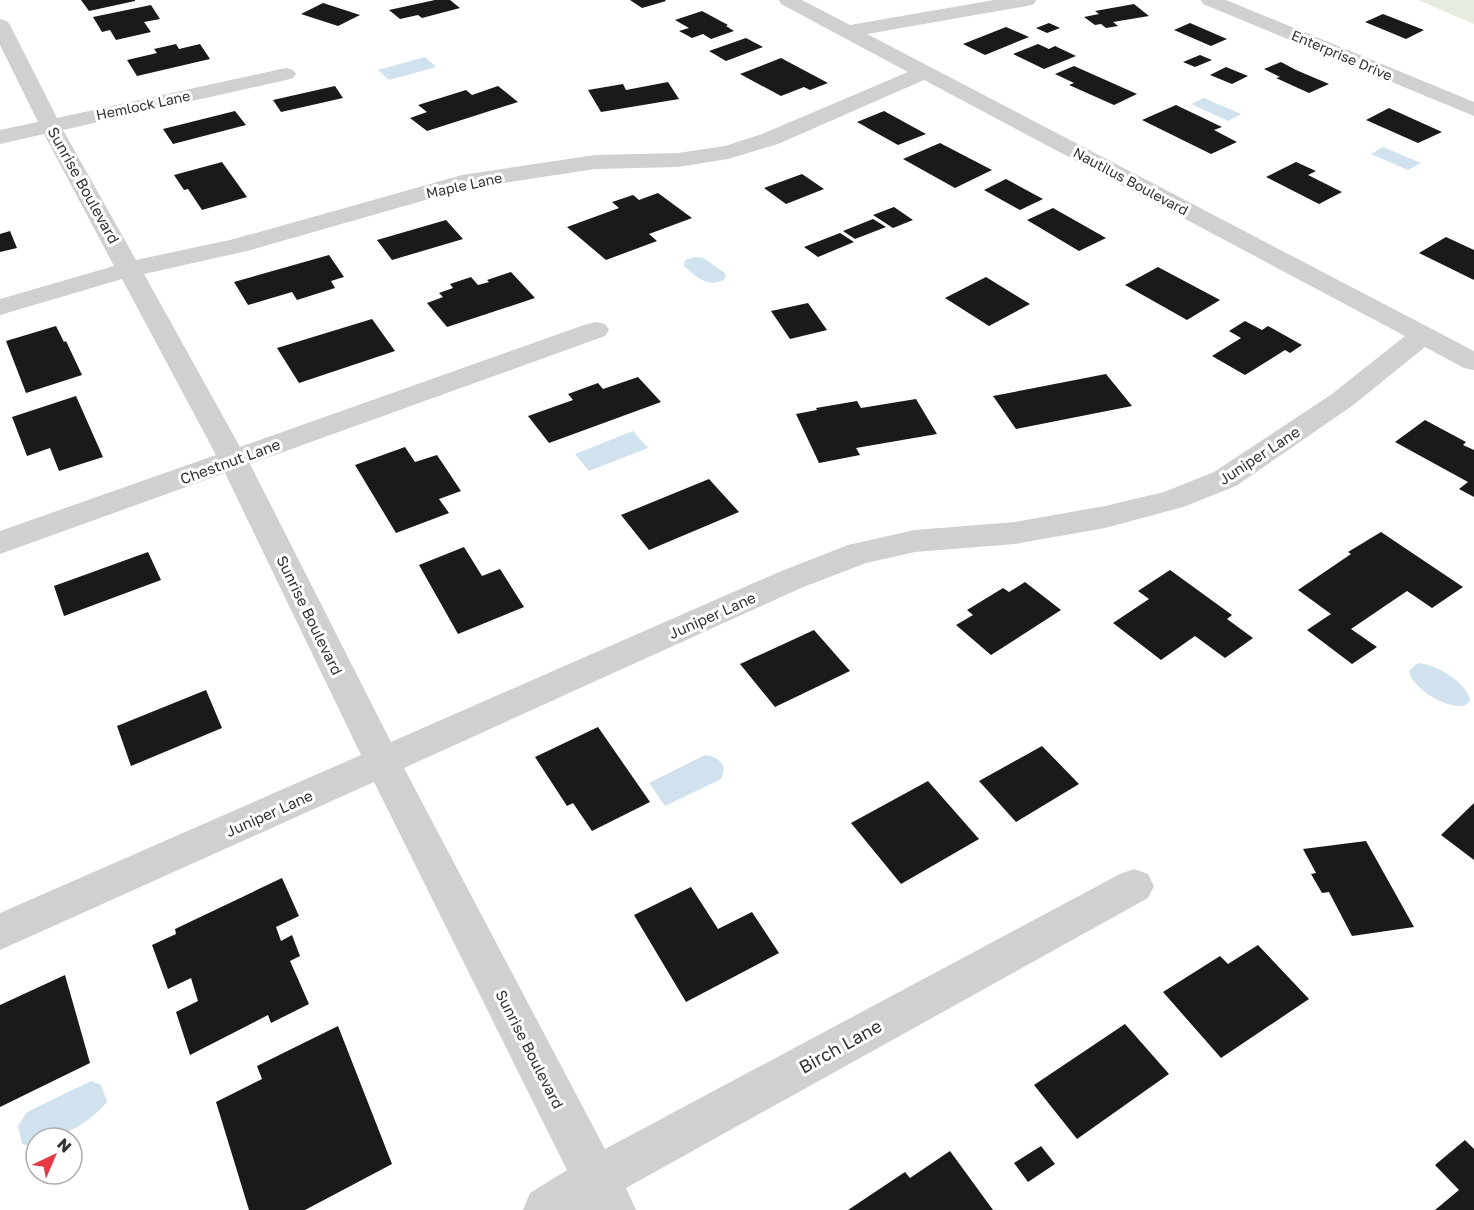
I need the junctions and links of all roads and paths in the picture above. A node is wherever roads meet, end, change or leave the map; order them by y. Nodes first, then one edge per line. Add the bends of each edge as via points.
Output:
1 (788, 0) edge
2 (1027, 0) edge
3 (1210, 0) edge
4 (0, 25) edge
5 (847, 31) junction
6 (925, 72) junction
7 (286, 74) dead end
8 (1474, 110) edge
9 (51, 125) junction
10 (0, 137) edge
11 (130, 269) junction
12 (0, 307) edge
13 (596, 330) dead end
14 (1423, 335) junction
15 (1474, 362) edge
16 (233, 460) junction
17 (0, 543) edge
18 (383, 763) junction
19 (1134, 886) dead end
20 (0, 932) edge
21 (604, 1194) edge
22 (547, 1210) edge

1 - 5 street, Nautilus Boulevard
2 - 5 street
3 - 8 street, Enterprise Drive
4 - 9 street, Sunrise Boulevard
5 - 6 street, Nautilus Boulevard
6 - 11 street, Maple Lane via 770,139 728,152 678,160 595,162 462,182 238,246
6 - 14 street, Nautilus Boulevard
7 - 9 street, Hemlock Lane
9 - 10 street, Hemlock Lane
9 - 11 street, Sunrise Boulevard
11 - 12 street, Maple Lane
11 - 16 street, Sunrise Boulevard
13 - 16 street, Chestnut Lane
14 - 15 street, Nautilus Boulevard
14 - 18 street, Juniper Lane via 1342,400 1226,479 1172,500 1105,517 1015,533 915,541 859,553 790,580
16 - 17 street, Chestnut Lane
16 - 18 street, Sunrise Boulevard
18 - 20 street, Juniper Lane
18 - 21 street, Sunrise Boulevard
19 - 21 street, Birch Lane
21 - 22 street, Birch Lane

